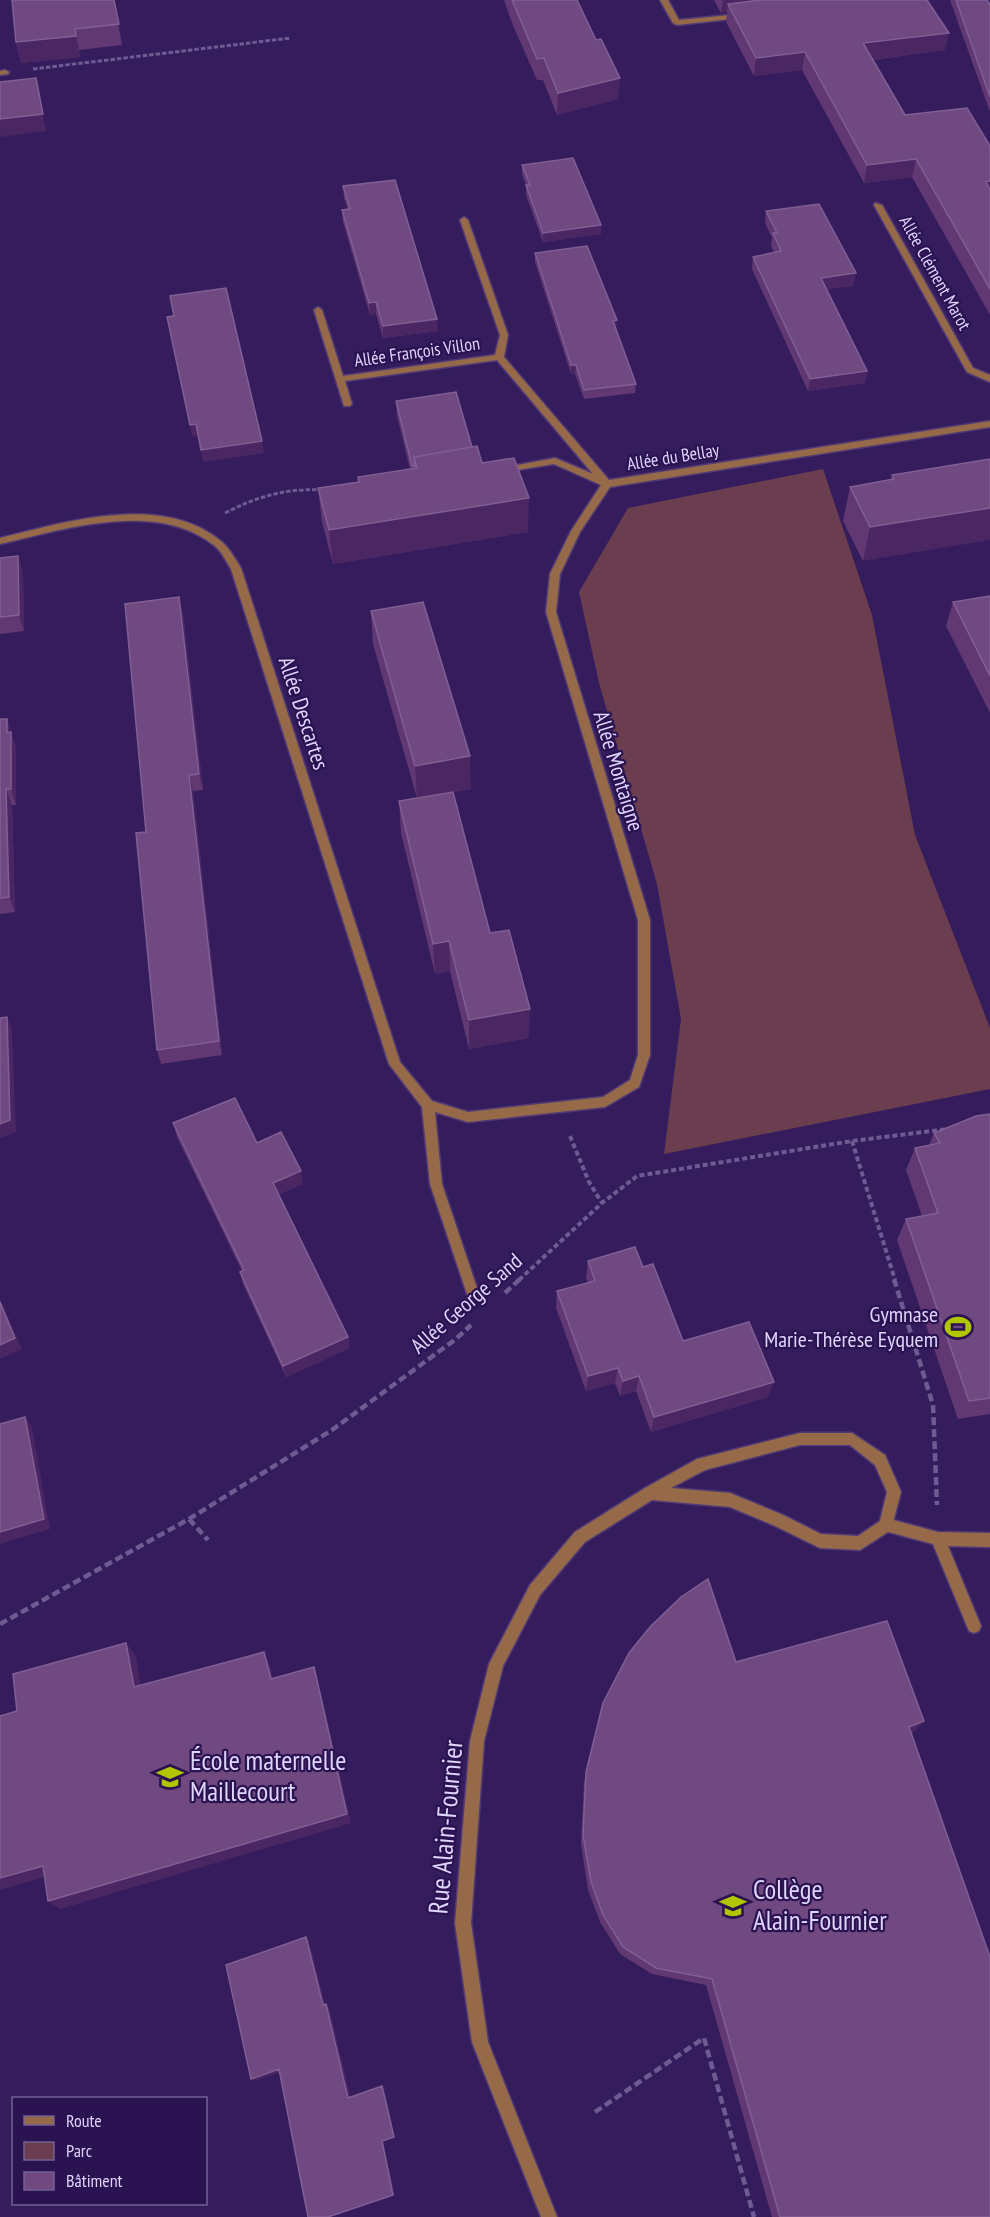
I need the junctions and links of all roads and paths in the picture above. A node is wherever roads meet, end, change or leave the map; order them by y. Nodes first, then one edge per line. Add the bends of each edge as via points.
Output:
1 (664, 0) edge
2 (746, 15) edge
3 (291, 38) dead end
4 (3, 72) edge
5 (878, 205) dead end
6 (464, 220) dead end
7 (318, 310) dead end
8 (499, 357) junction
9 (340, 379) junction
10 (990, 379) edge
11 (347, 404) dead end
12 (990, 424) edge
13 (488, 473) edge
14 (607, 484) junction
15 (330, 491) edge
16 (196, 530) junction
17 (0, 541) edge
18 (428, 1105) junction
19 (558, 1108) junction
20 (956, 1128) edge
21 (852, 1141) junction
22 (602, 1203) junction
23 (473, 1294) dead end
24 (499, 1299) dead end
25 (473, 1323) dead end
26 (650, 1493) junction
27 (189, 1520) junction
28 (886, 1525) junction
29 (938, 1539) junction
30 (208, 1540) dead end
31 (990, 1540) edge
32 (0, 1624) edge
33 (974, 1626) dead end
34 (595, 2112) dead end
35 (549, 2217) edge
36 (754, 2217) edge

1 - 2 street via 676,23
3 - 4 path
5 - 10 street, Allée Clément Marot via 970,370
6 - 8 street via 504,334
7 - 9 street, Allée François Villon
8 - 9 street, Allée François Villon
8 - 14 street
9 - 11 street, Allée François Villon
12 - 14 street, Allée du Bellay
13 - 14 street, Allée du Bellay via 555,461
14 - 19 street, Allée Montaigne via 576,531 555,574 551,612 644,920 644,1055 635,1083 605,1102
15 - 16 path via 284,489 258,497
16 - 17 street, Allée Descartes via 138,517 103,519
16 - 18 street, Allée Descartes via 219,544 236,568 395,1064
18 - 19 street via 468,1117
18 - 23 street via 436,1184
19 - 22 path
20 - 21 path, Allée George Sand
21 - 22 path, Allée George Sand via 637,1176
21 - 29 path via 933,1405
22 - 24 path, Allée George Sand
25 - 27 path, Allée George Sand via 332,1430
26 - 28 street via 730,1500 820,1541 860,1543
26 - 28 street, Rue Alain-Fournier via 702,1464 800,1439 852,1439 880,1460 894,1492
26 - 35 street, Rue Alain-Fournier via 580,1537 535,1590 496,1664 477,1741 463,1923 480,2042
27 - 30 path
27 - 32 path, Allée George Sand
28 - 29 street
29 - 31 street
29 - 33 street
34 - 36 path via 704,2038

